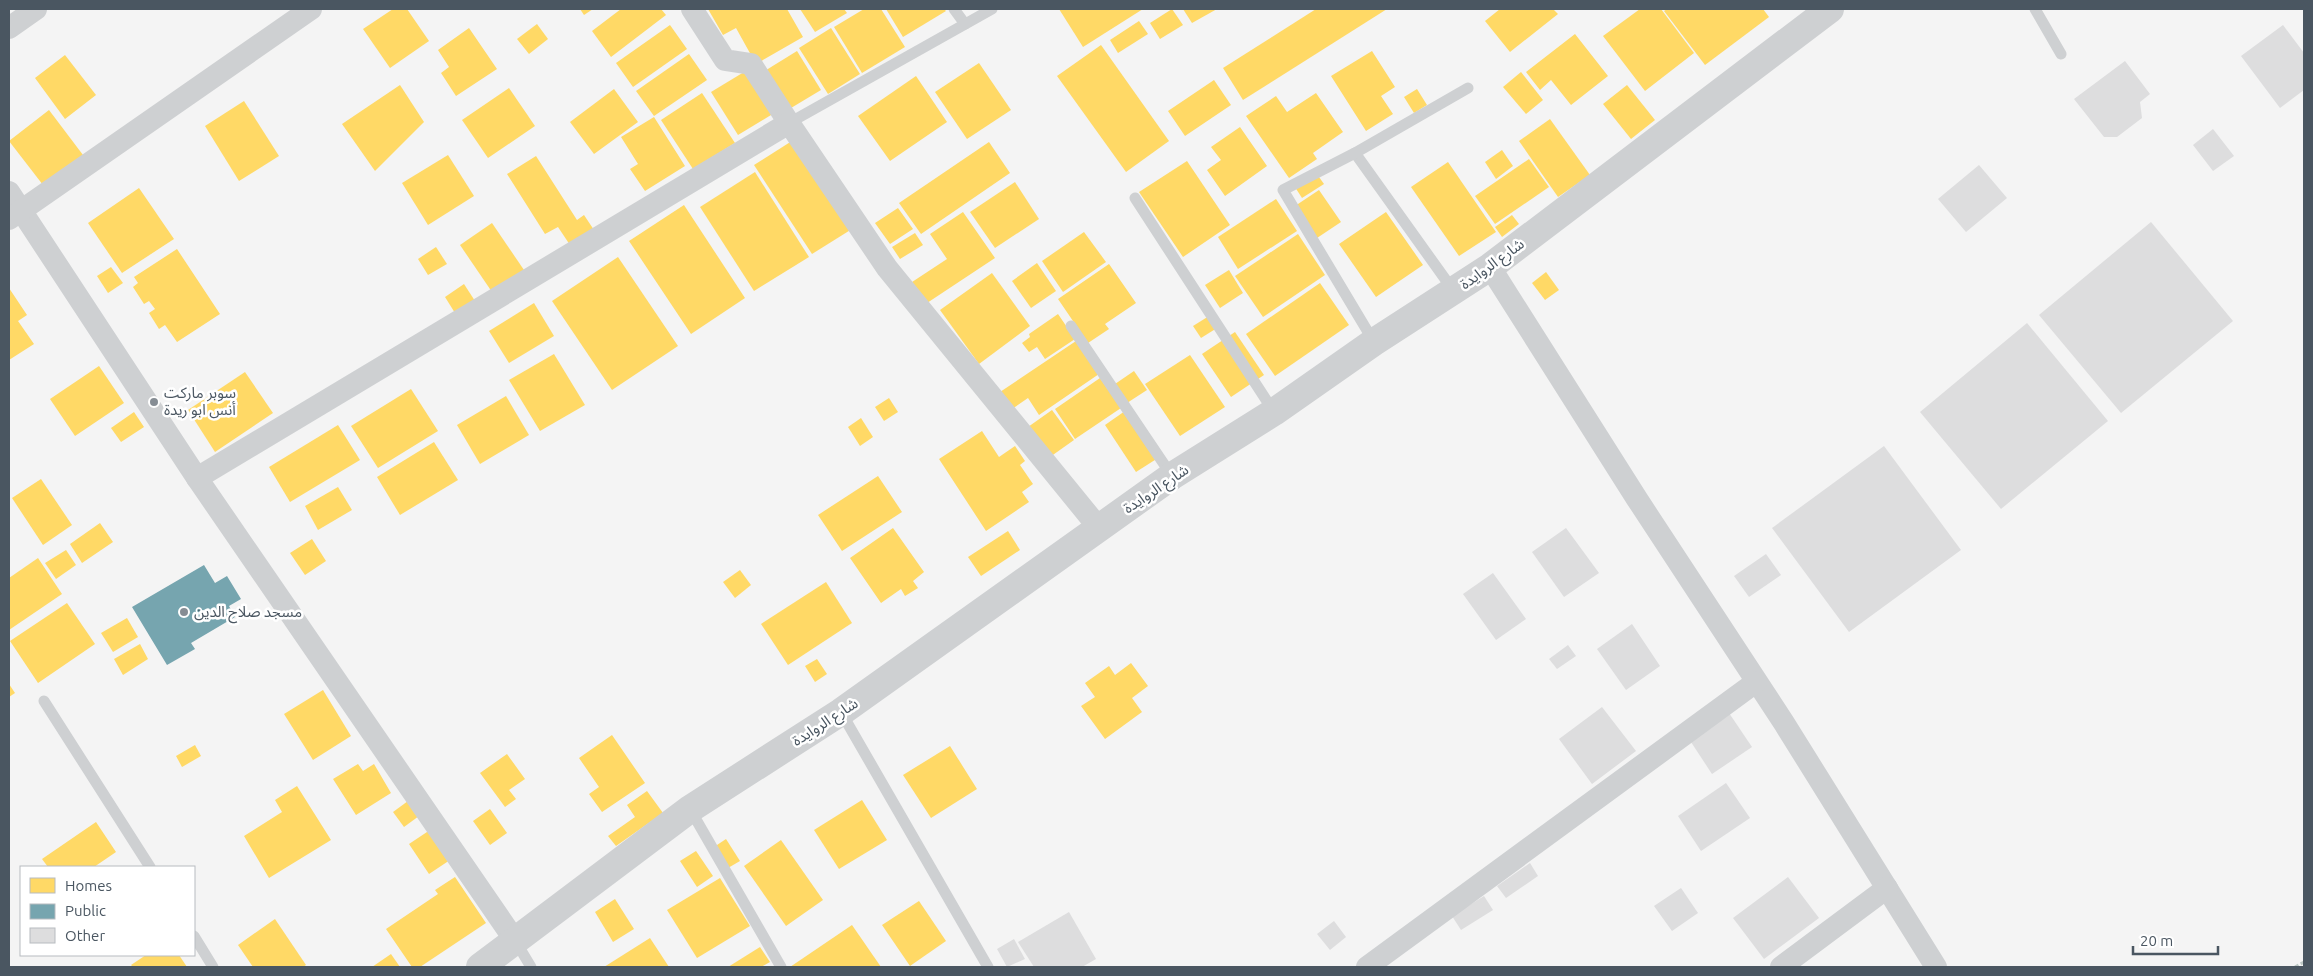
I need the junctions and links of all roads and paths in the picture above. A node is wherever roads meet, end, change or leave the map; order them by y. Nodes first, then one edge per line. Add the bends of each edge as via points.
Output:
1 (36, 9) edge
2 (312, 9) edge
3 (692, 9) edge
4 (954, 9) edge
5 (992, 9) edge
6 (1830, 9) edge
7 (2035, 9) edge
8 (965, 24) junction
9 (9, 28) edge
10 (2061, 54) dead end
11 (1468, 88) dead end
12 (790, 123) junction
13 (1355, 153) junction
14 (9, 192) edge
15 (1135, 198) dead end
16 (15, 215) edge
17 (1490, 267) junction
18 (1454, 292) junction
19 (1071, 326) dead end
20 (1374, 342) junction
21 (1274, 412) junction
22 (1172, 476) junction
23 (197, 478) junction
24 (1099, 528) junction
25 (1756, 682) junction
26 (44, 701) dead end
27 (841, 712) junction
28 (690, 808) junction
29 (149, 866) edge
30 (1887, 888) junction
31 (195, 938) edge
32 (516, 942) junction
33 (2304, 962) edge
34 (213, 967) edge
35 (480, 967) edge
36 (531, 967) edge
37 (781, 967) edge
38 (988, 967) edge
39 (1367, 967) edge
40 (1781, 967) edge
41 (1936, 967) edge
42 (2295, 967) edge

1 - 9 street
2 - 16 street
3 - 12 street via 725,60 751,64
4 - 8 lane
5 - 8 lane
6 - 17 street, شارع الروايدة
7 - 10 lane
8 - 12 lane
11 - 13 lane
12 - 23 street
12 - 24 street via 887,268
13 - 18 lane
13 - 20 lane via 1283,190
14 - 16 street
15 - 21 lane
16 - 23 street
17 - 18 street, شارع الروايدة
17 - 25 street
18 - 20 street, شارع الروايدة
19 - 22 lane
20 - 21 street, شارع الروايدة
21 - 22 street, شارع الروايدة
22 - 24 street, شارع الروايدة
23 - 32 street
24 - 27 street, شارع الروايدة
25 - 30 street
25 - 39 street
26 - 29 lane
27 - 28 street, شارع الروايدة
27 - 38 lane
28 - 32 street, شارع الروايدة
28 - 37 lane
30 - 40 street
30 - 41 street
31 - 34 lane
32 - 35 street, شارع الروايدة
32 - 36 lane
33 - 42 path

